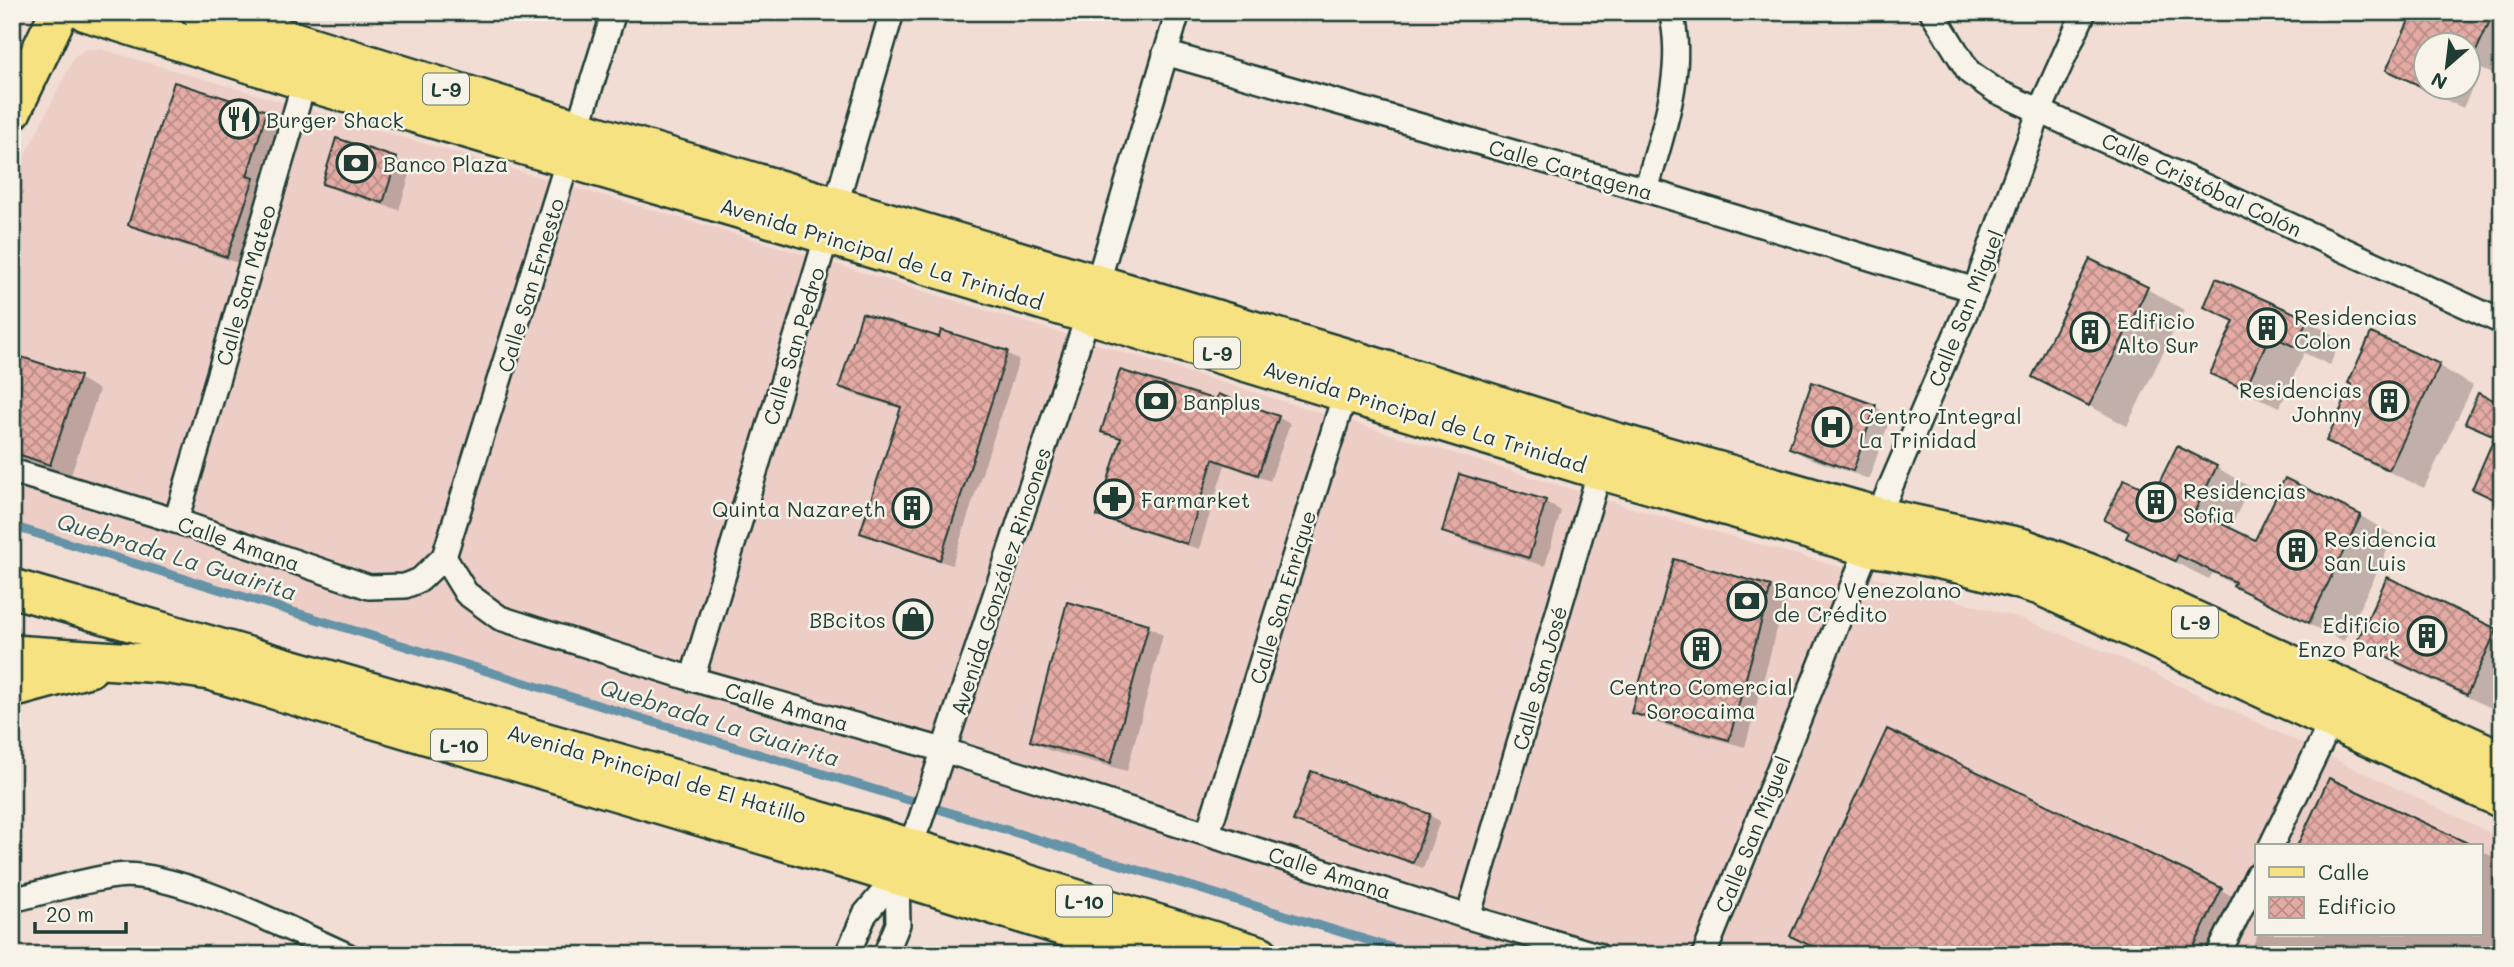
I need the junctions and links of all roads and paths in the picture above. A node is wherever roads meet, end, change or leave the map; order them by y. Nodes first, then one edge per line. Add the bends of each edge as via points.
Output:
1 (59, 12) edge
2 (86, 12) edge
3 (201, 12) edge
4 (614, 12) edge
5 (892, 12) edge
6 (1178, 12) edge
7 (1671, 12) edge
8 (1932, 12) edge
9 (2084, 12) edge
10 (1165, 53) junction
11 (309, 65) junction
12 (2040, 110) junction
13 (12, 111) edge
14 (573, 144) junction
15 (1646, 190) junction
16 (831, 221) junction
17 (1975, 290) junction
18 (1092, 300) junction
19 (2502, 322) edge
20 (1350, 376) junction
21 (1605, 455) junction
22 (12, 471) edge
23 (176, 521) junction
24 (1873, 531) junction
25 (444, 557) junction
26 (12, 588) edge
27 (12, 654) edge
28 (110, 662) junction
29 (692, 679) junction
30 (12, 689) edge
31 (2331, 722) junction
32 (943, 753) junction
33 (2502, 760) edge
34 (2502, 799) edge
35 (1208, 833) junction
36 (2272, 844) edge
37 (909, 848) junction
38 (2255, 879) edge
39 (12, 900) edge
40 (1468, 916) junction
41 (347, 955) edge
42 (847, 955) edge
43 (885, 955) edge
44 (1155, 955) edge
45 (1260, 955) edge
46 (1597, 955) edge
47 (1704, 955) edge
48 (2218, 955) edge

1 - 13 main road
2 - 11 main road, Avenida Principal de La Trinidad / L-9
3 - 11 main road, Avenida Principal de La Trinidad / L-9
4 - 14 street, Calle San Ernesto
5 - 16 street, Calle San Pedro
6 - 10 street, Avenida González Rincones
7 - 15 street via 1677,36 1675,71
8 - 12 street, Calle Cristóbal Colón via 1969,72 1996,91
9 - 12 street, Calle San Miguel
10 - 15 street, Calle Cartagena
10 - 18 street, Avenida González Rincones
11 - 14 main road, Avenida Principal de La Trinidad / L-9
11 - 23 street, Calle San Mateo
12 - 17 street, Calle San Miguel
12 - 19 street, Calle Cristóbal Colón
14 - 16 main road, Avenida Principal de La Trinidad / L-9
14 - 25 street, Calle San Ernesto
15 - 17 street, Calle Cartagena
16 - 18 main road, Avenida Principal de La Trinidad / L-9
16 - 29 street, Calle San Pedro
17 - 24 street, Calle San Miguel
18 - 20 main road, Avenida Principal de La Trinidad / L-9
18 - 32 street, Avenida González Rincones
20 - 21 main road, Avenida Principal de La Trinidad / L-9
20 - 35 street, Calle San Enrique
21 - 24 main road, Avenida Principal de La Trinidad / L-9
21 - 40 street, Calle San José
22 - 23 street, Calle Amana
23 - 25 street, Calle Amana via 369,587 405,586 420,580
24 - 31 main road, Avenida Principal de La Trinidad / L-9 via 1909,552 2040,586
24 - 33 main road, Avenida Principal de La Trinidad / L-9 via 1993,539 2058,559
24 - 47 street, Calle San Miguel
25 - 29 street, Calle Amana via 466,593 500,618
26 - 37 main road, Avenida Principal de El Hatillo / L-10
27 - 28 main road, Avenida Principal de El Hatillo / L-10
28 - 30 main road, L-10
28 - 37 main road, Avenida Principal de El Hatillo / L-10 via 210,671
29 - 32 street, Calle Amana
31 - 34 main road, Avenida Principal de La Trinidad / L-9
31 - 36 street
32 - 35 street, Calle Amana
32 - 37 street, Avenida González Rincones
35 - 40 street, Calle Amana
37 - 42 street, Avenida González Rincones via 865,914
37 - 43 street, Avenida González Rincones via 898,924
37 - 44 main road, Avenida Principal de El Hatillo / L-10
37 - 45 main road, Avenida Principal de El Hatillo / L-10
38 - 48 street
39 - 41 street via 117,876 146,876 232,904
40 - 46 street, Calle Amana

